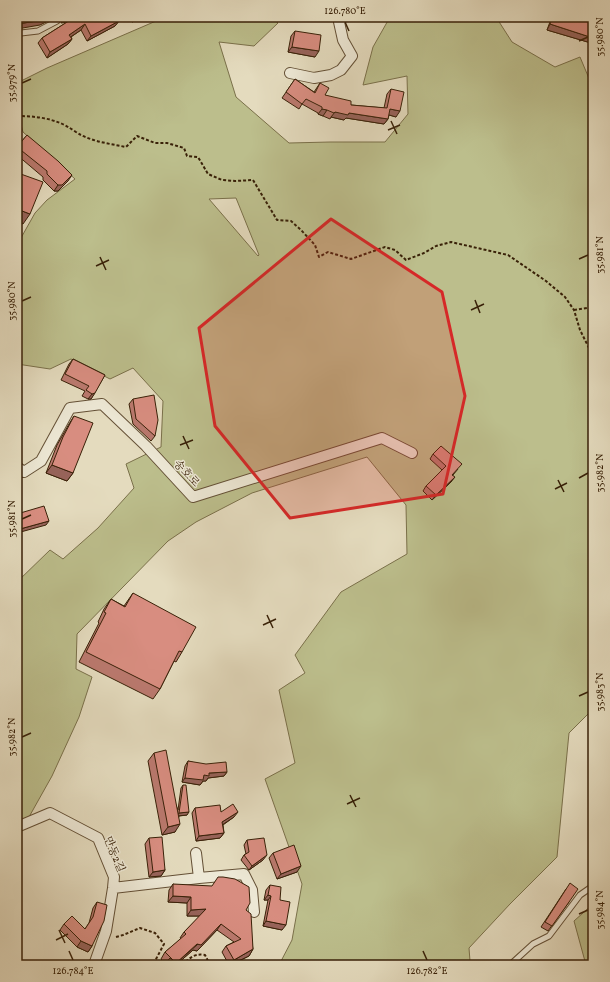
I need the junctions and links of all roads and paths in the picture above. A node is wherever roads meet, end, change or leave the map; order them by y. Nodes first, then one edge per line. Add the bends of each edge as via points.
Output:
1 (60, 17) edge
2 (343, 17) edge
3 (21, 33) dead end
4 (290, 73) dead end
5 (17, 116) edge
6 (593, 307) edge
7 (574, 310) junction
8 (593, 356) edge
9 (412, 452) dead end
10 (17, 467) edge
11 (17, 827) edge
12 (196, 854) dead end
13 (200, 878) junction
14 (593, 886) edge
15 (113, 888) junction
16 (254, 912) dead end
17 (106, 931) junction
18 (94, 965) edge
19 (162, 965) edge
20 (182, 965) edge
21 (210, 965) edge
22 (510, 965) edge

1 - 3 lane via 38,31
2 - 4 street via 339,22 343,40 352,56 341,70 314,78
5 - 7 path via 48,120 106,143 126,146 137,136 155,143 167,143 184,148 187,156 198,157 208,174 222,180 254,180 277,220 291,222 301,230 315,245 319,256 328,252 351,259 385,247 395,250 406,260 451,242 508,255 546,281 565,297
6 - 7 path
7 - 8 path via 580,330
9 - 10 street, 송호로 via 382,438 193,497 146,446 102,404 70,408 41,461 24,472
11 - 15 street, 만동2길 via 50,813 98,838 114,877
12 - 13 street
13 - 15 street
13 - 16 street via 244,874 252,890
14 - 22 lane via 580,895 549,936 533,944
15 - 17 street, 만동2길
17 - 18 street, 만동2길
17 - 19 path via 116,937 140,928 154,933 164,944 155,961
20 - 21 path via 199,954 205,955

